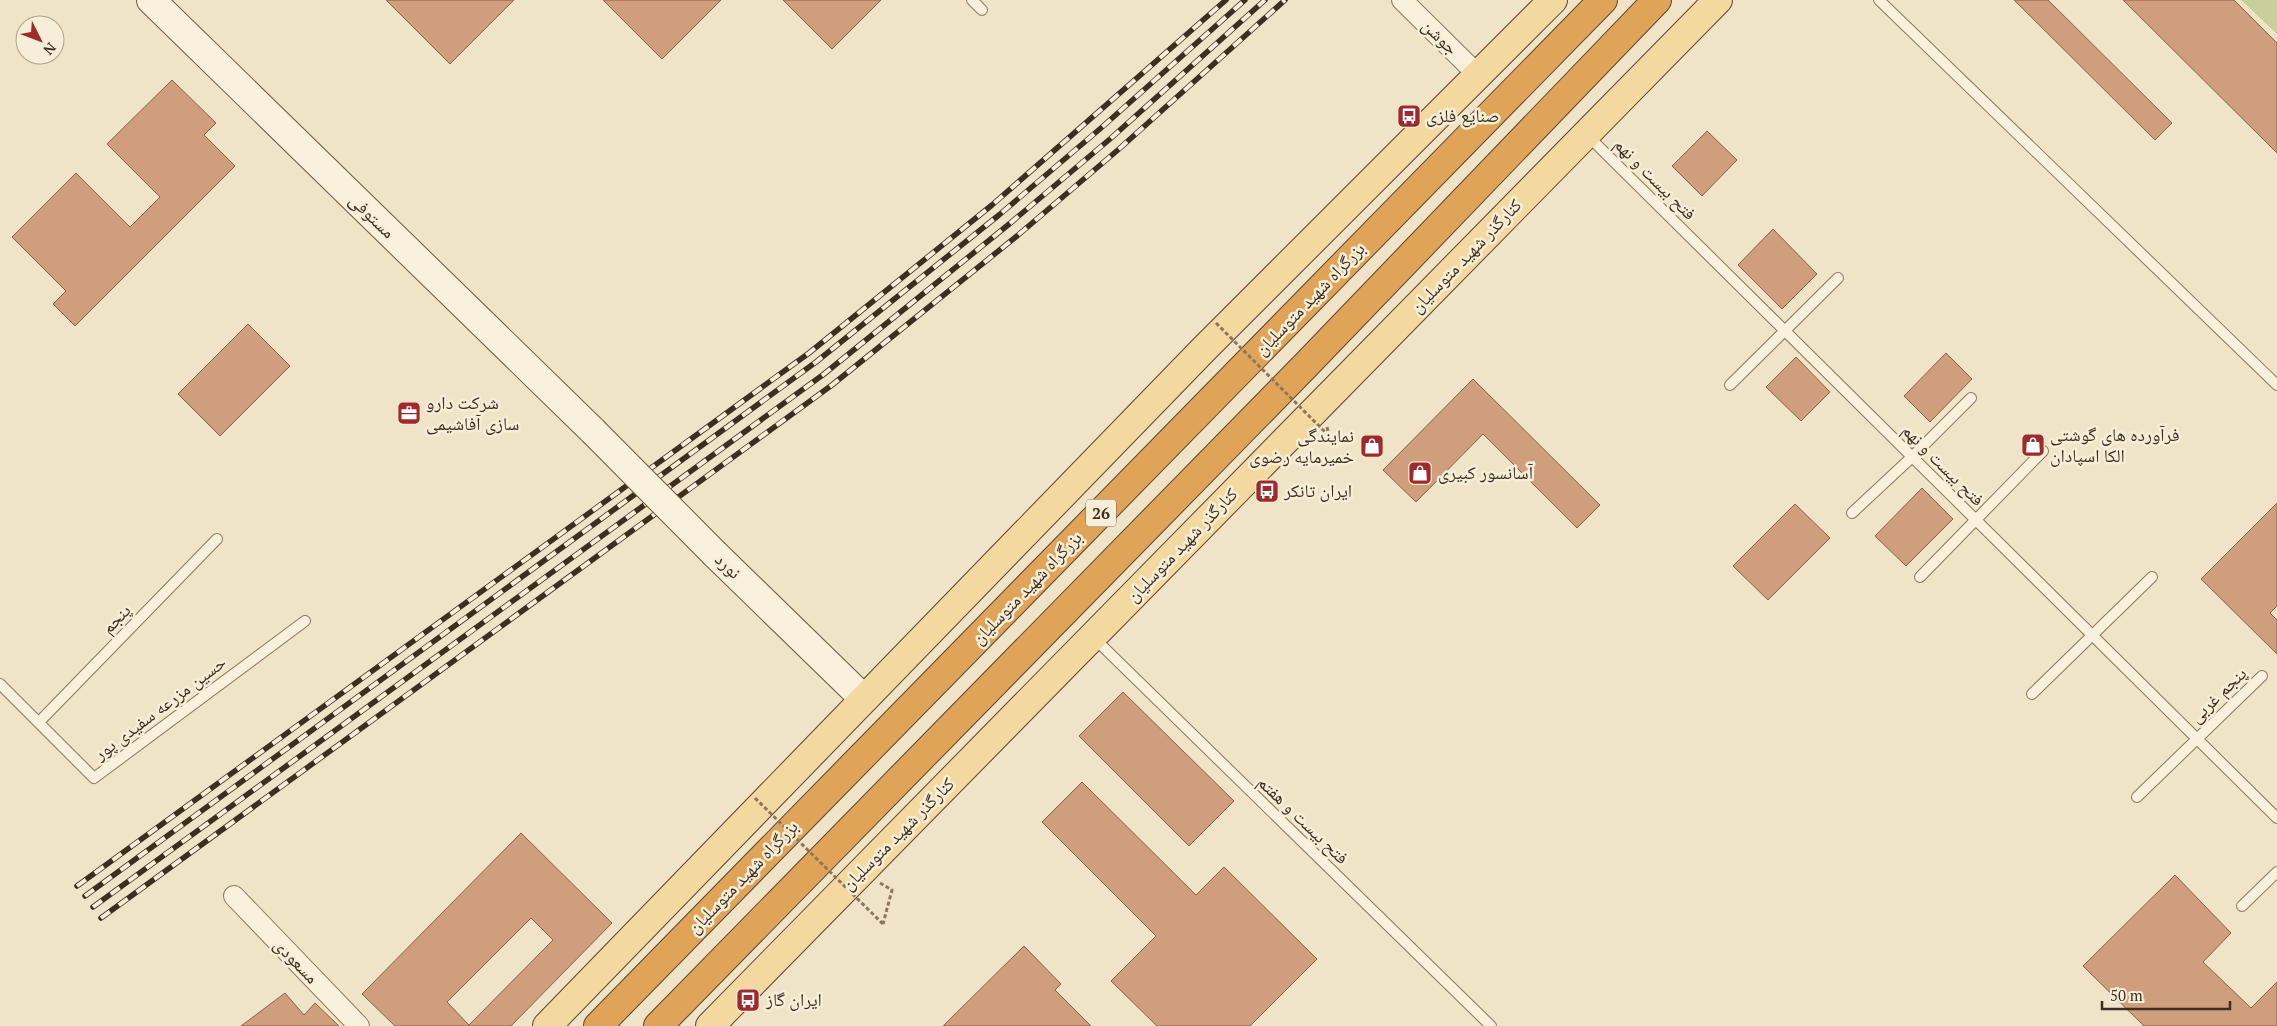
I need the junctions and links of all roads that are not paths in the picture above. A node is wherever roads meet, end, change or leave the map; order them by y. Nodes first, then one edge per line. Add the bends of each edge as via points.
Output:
1 (151, 0) edge
2 (972, 0) edge
3 (1402, 0) edge
4 (1553, 0) edge
5 (1603, 0) edge
6 (1657, 0) edge
7 (1718, 0) edge
8 (1879, 0) edge
9 (982, 10) dead end
10 (1478, 74) junction
11 (1586, 134) junction
12 (1838, 278) dead end
13 (1785, 331) junction
14 (2277, 384) edge
15 (1730, 386) dead end
16 (1971, 398) dead end
17 (593, 431) joint
18 (2043, 451) dead end
19 (1912, 457) junction
20 (1852, 513) dead end
21 (1977, 521) junction
22 (217, 538) dead end
23 (1920, 577) dead end
24 (2152, 577) dead end
25 (305, 621) dead end
26 (2092, 635) junction
27 (1093, 636) junction
28 (2262, 676) dead end
29 (0, 684) edge
30 (2032, 694) dead end
31 (864, 700) junction
32 (38, 722) junction
33 (2196, 738) junction
34 (2137, 797) dead end
35 (2277, 818) edge
36 (2277, 872) edge
37 (234, 896) dead end
38 (2242, 906) dead end
39 (359, 1026) edge
40 (547, 1026) edge
41 (598, 1026) edge
42 (658, 1026) edge
43 (710, 1026) edge
44 (1491, 1026) edge

1 - 17 street, مستوفی
2 - 9 lane
3 - 10 street, جوشن
4 - 10 main road
5 - 41 highway, بزرگراه شهید متوسلیان / 26
6 - 42 highway, 26 via 1298,373
7 - 11 main road, کنارگذر شهید متوسلیان
8 - 14 lane
10 - 31 main road via 1204,349
11 - 13 lane, فتح بیست و نهم
11 - 27 main road, کنارگذر شهید متوسلیان
12 - 13 lane
13 - 15 lane
13 - 19 lane, فتح بیست و نهم
16 - 19 lane
17 - 31 street, نورد, bridge
18 - 21 lane
19 - 20 lane
19 - 21 lane, فتح بیست و نهم
21 - 23 lane
21 - 26 lane, فتح بیست و نهم
22 - 32 lane, پنجم
24 - 26 lane
25 - 32 lane, حسین مزرعه سفیدی پور via 94,778
26 - 30 lane
26 - 33 lane, فتح بیست و نهم
27 - 43 main road, کنارگذر شهید متوسلیان
27 - 44 lane, فتح بیست و هفتم
28 - 33 lane, پنجم غربی
29 - 32 lane, حسین مزرعه سفیدی پور
31 - 40 main road
33 - 34 lane, پنجم غربی
33 - 35 lane, فتح بیست و نهم
36 - 38 lane
37 - 39 street, مسعودی

